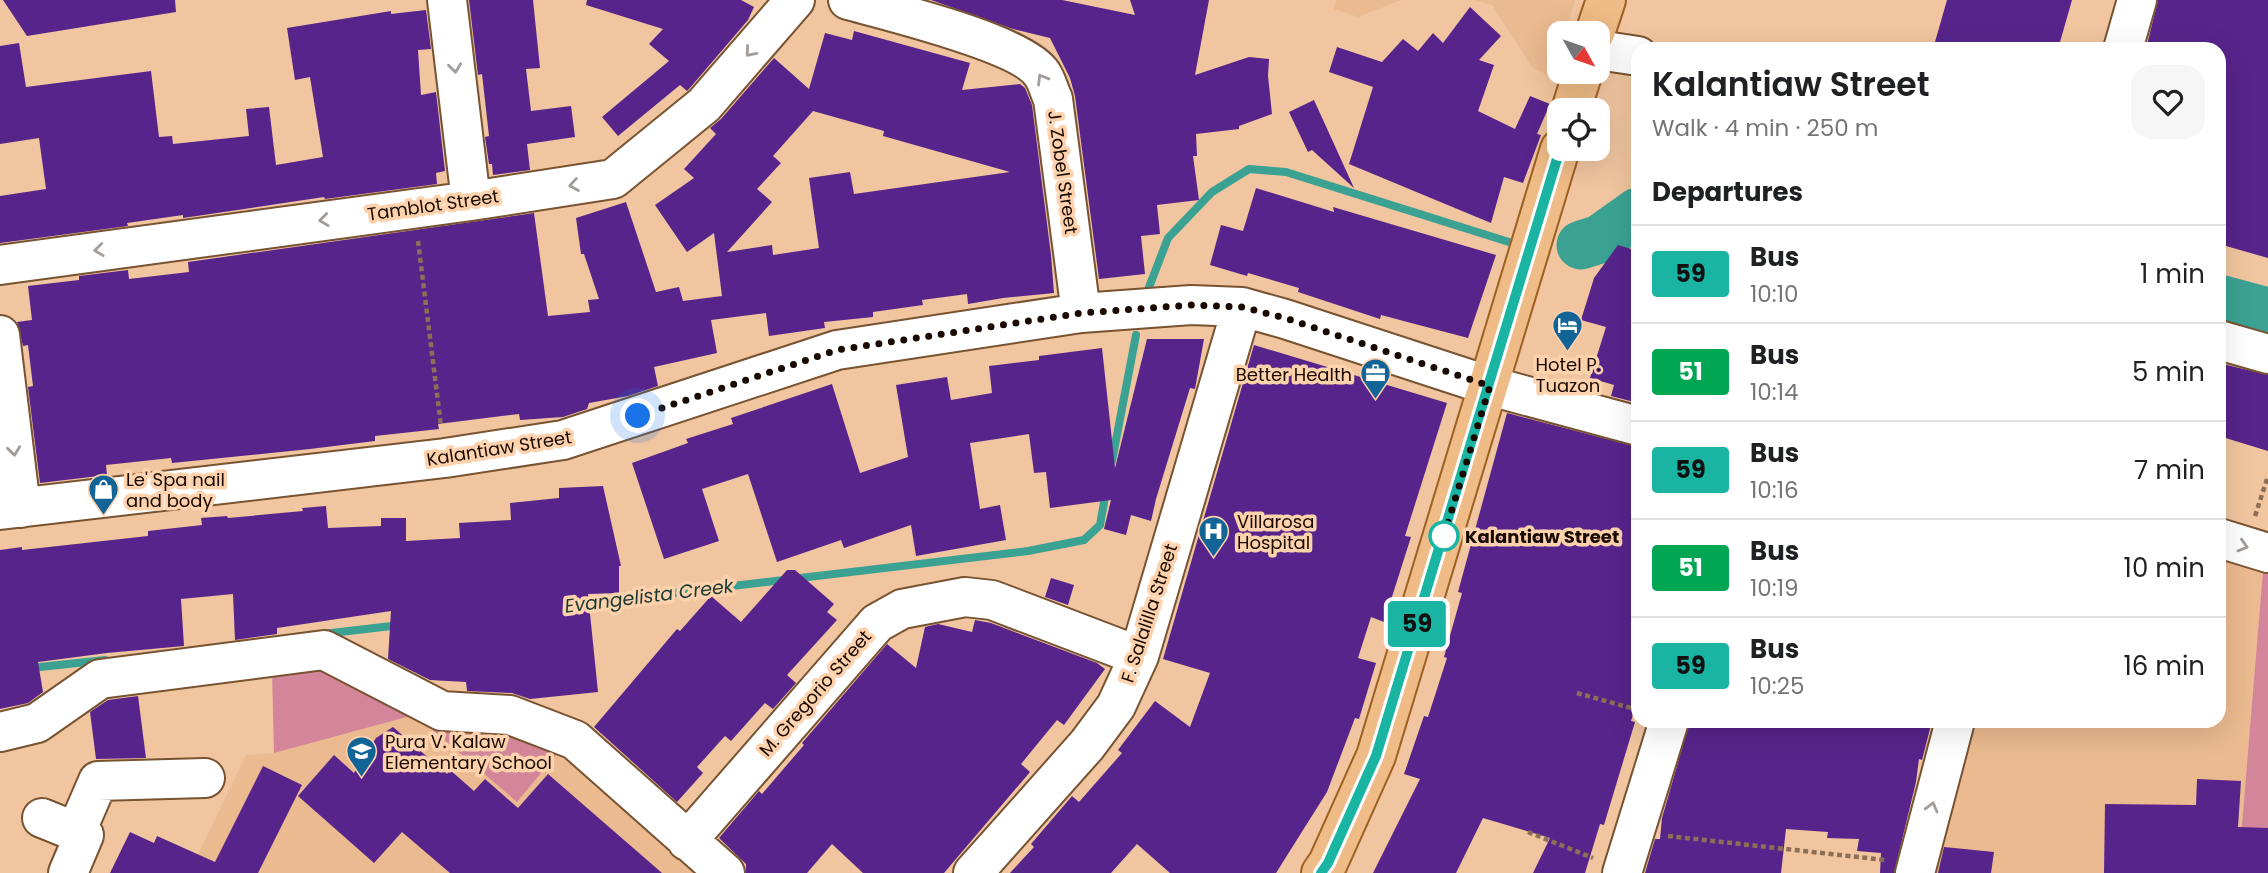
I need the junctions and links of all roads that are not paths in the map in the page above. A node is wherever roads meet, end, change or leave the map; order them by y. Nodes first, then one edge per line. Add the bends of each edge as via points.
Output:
1 (447, 0) edge
2 (795, 0) edge
3 (848, 0) edge
4 (1605, 0) edge
5 (2137, 0) edge
6 (1599, 21) edge
7 (2125, 42) edge
8 (1610, 52) edge
9 (1631, 55) edge
10 (1557, 161) edge
11 (471, 201) junction
12 (0, 265) edge
13 (1242, 307) junction
14 (1082, 313) junction
15 (0, 335) edge
16 (2226, 342) edge
17 (2268, 354) edge
18 (1490, 386) junction
19 (1631, 424) edge
20 (10, 509) edge
21 (1139, 656) junction
22 (1667, 728) edge
23 (1953, 728) edge
24 (0, 732) edge
25 (205, 778) dead end
26 (687, 841) junction
27 (1916, 868) edge
28 (1622, 872) edge
29 (68, 873) edge
30 (725, 873) edge
31 (972, 873) edge
32 (1321, 873) edge

1 -> 11 street
2 -> 11 street, Tamblot Street via 704,105 613,179
14 -> 3 street, J. Zobel Street via 1053,99 1041,72 1011,50
4 - 6 main road
5 - 7 street
8 - 9 street
10 - 18 main road
11 -> 12 street, Tamblot Street
13 - 14 street, Kalantiaw Street via 1191,305
13 - 18 street, Kalantiaw Street
13 - 21 street, F. Salalilla Street
14 - 20 street, Kalantiaw Street via 837,350 563,440
15 -> 20 street
16 - 17 street
18 - 19 street, Kalantiaw Street
18 - 32 main road via 1376,756
21 - 26 street, M. Gregorio Street via 992,600 965,597 902,609 877,623
21 - 31 street, F. Salalilla Street via 1116,706 1087,745
22 - 28 street
27 -> 23 street
24 - 26 street via 37,723 100,679 324,650 443,711 510,715 575,740
25 - 29 street via 99,781 59,825 84,835
26 - 30 street

